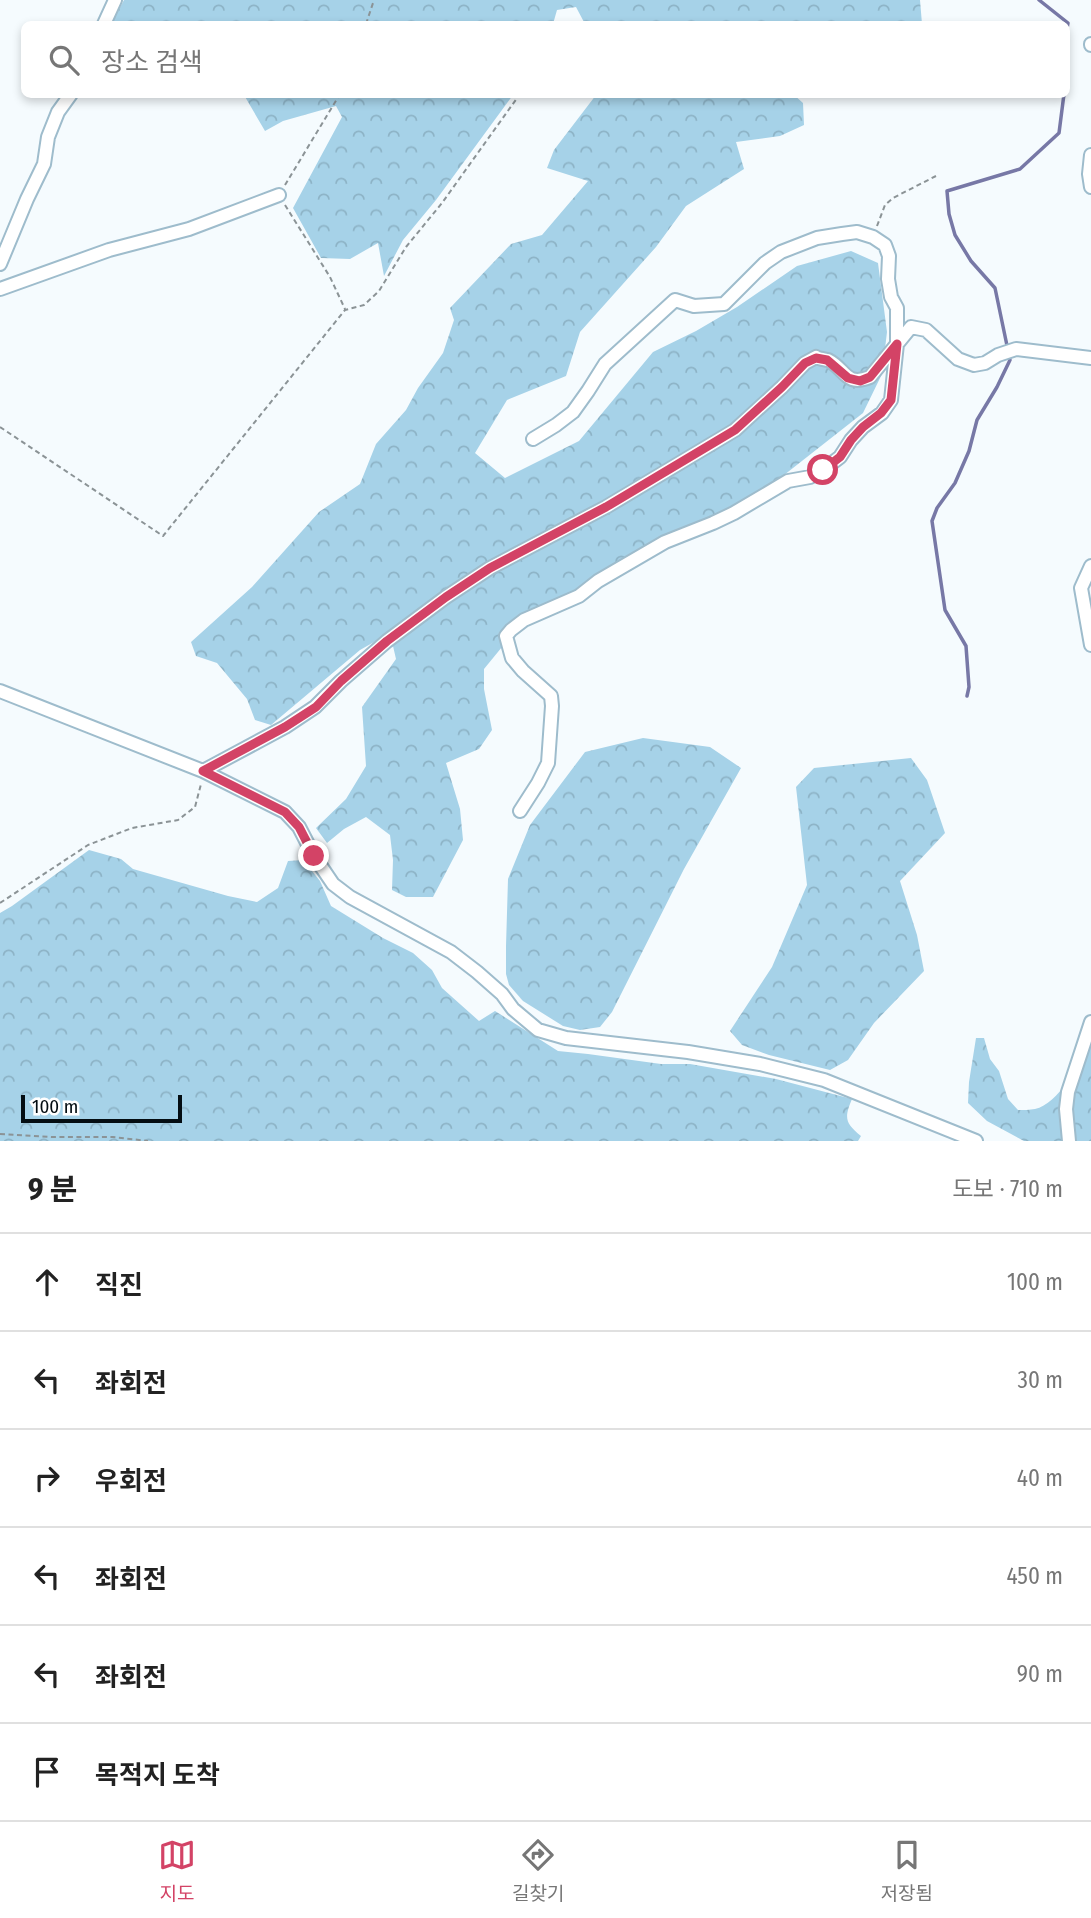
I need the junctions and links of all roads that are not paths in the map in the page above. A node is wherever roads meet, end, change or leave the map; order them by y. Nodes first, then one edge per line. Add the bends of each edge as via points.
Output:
1 (115, 0) edge
2 (105, 21) edge
3 (68, 98) edge
4 (1091, 155) edge
5 (1091, 187) edge
6 (279, 195) road end
7 (0, 264) edge
8 (0, 289) edge
9 (897, 344) junction
10 (1091, 358) edge
11 (533, 439) dead end
12 (1091, 566) edge
13 (1091, 645) edge
14 (0, 691) edge
15 (201, 771) junction
16 (520, 811) dead end
17 (1091, 1022) edge
18 (975, 1141) edge
19 (1069, 1141) edge

1 - 2 street
3 - 7 street via 58,112 44,164
4 - 5 street
6 - 8 street
9 - 10 street via 911,327 926,330 958,359 974,365 1016,349
9 - 11 street via 897,308 891,297 885,245 858,232 817,239 765,263 724,304 694,306 675,300 605,364 573,412
9 - 15 street via 870,377 860,381 848,378 827,360 805,363 735,430 457,589 387,641 316,707
9 - 16 street via 891,400 823,470 788,481 734,513 665,542 579,596 524,620 506,636 512,658 551,696 552,706 548,763
12 - 13 street via 1081,588
14 - 15 street
15 - 18 street via 285,812 333,884 451,952 538,1030 811,1076
17 - 19 street via 1068,1092

